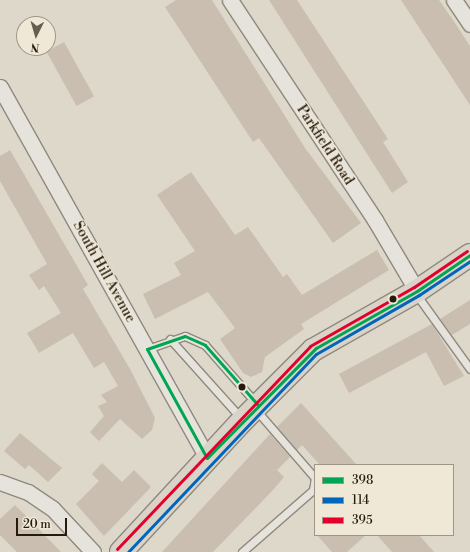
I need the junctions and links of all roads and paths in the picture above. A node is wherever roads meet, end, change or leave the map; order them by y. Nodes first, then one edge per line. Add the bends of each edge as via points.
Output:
1 (230, 0) edge
2 (454, 0) edge
3 (470, 24) edge
4 (0, 87) edge
5 (470, 255) edge
6 (416, 292) junction
7 (170, 339) junction
8 (147, 349) junction
9 (470, 369) edge
10 (252, 411) junction
11 (207, 458) junction
12 (314, 477) edge
13 (0, 482) edge
14 (314, 484) edge
15 (93, 552) edge
16 (121, 552) edge
17 (242, 552) edge

1 - 6 street, Parkfield Road via 375,220
2 - 3 street
4 - 8 street, South Hill Avenue
5 - 6 main road
6 - 9 lane
6 - 10 main road via 316,348
7 - 8 lane
7 - 10 lane
7 - 10 lane via 185,336 205,345
8 - 11 street, South Hill Avenue
10 - 11 main road
10 - 12 lane
11 - 16 main road
13 - 15 street via 28,492 52,508
14 - 17 lane via 313,490

